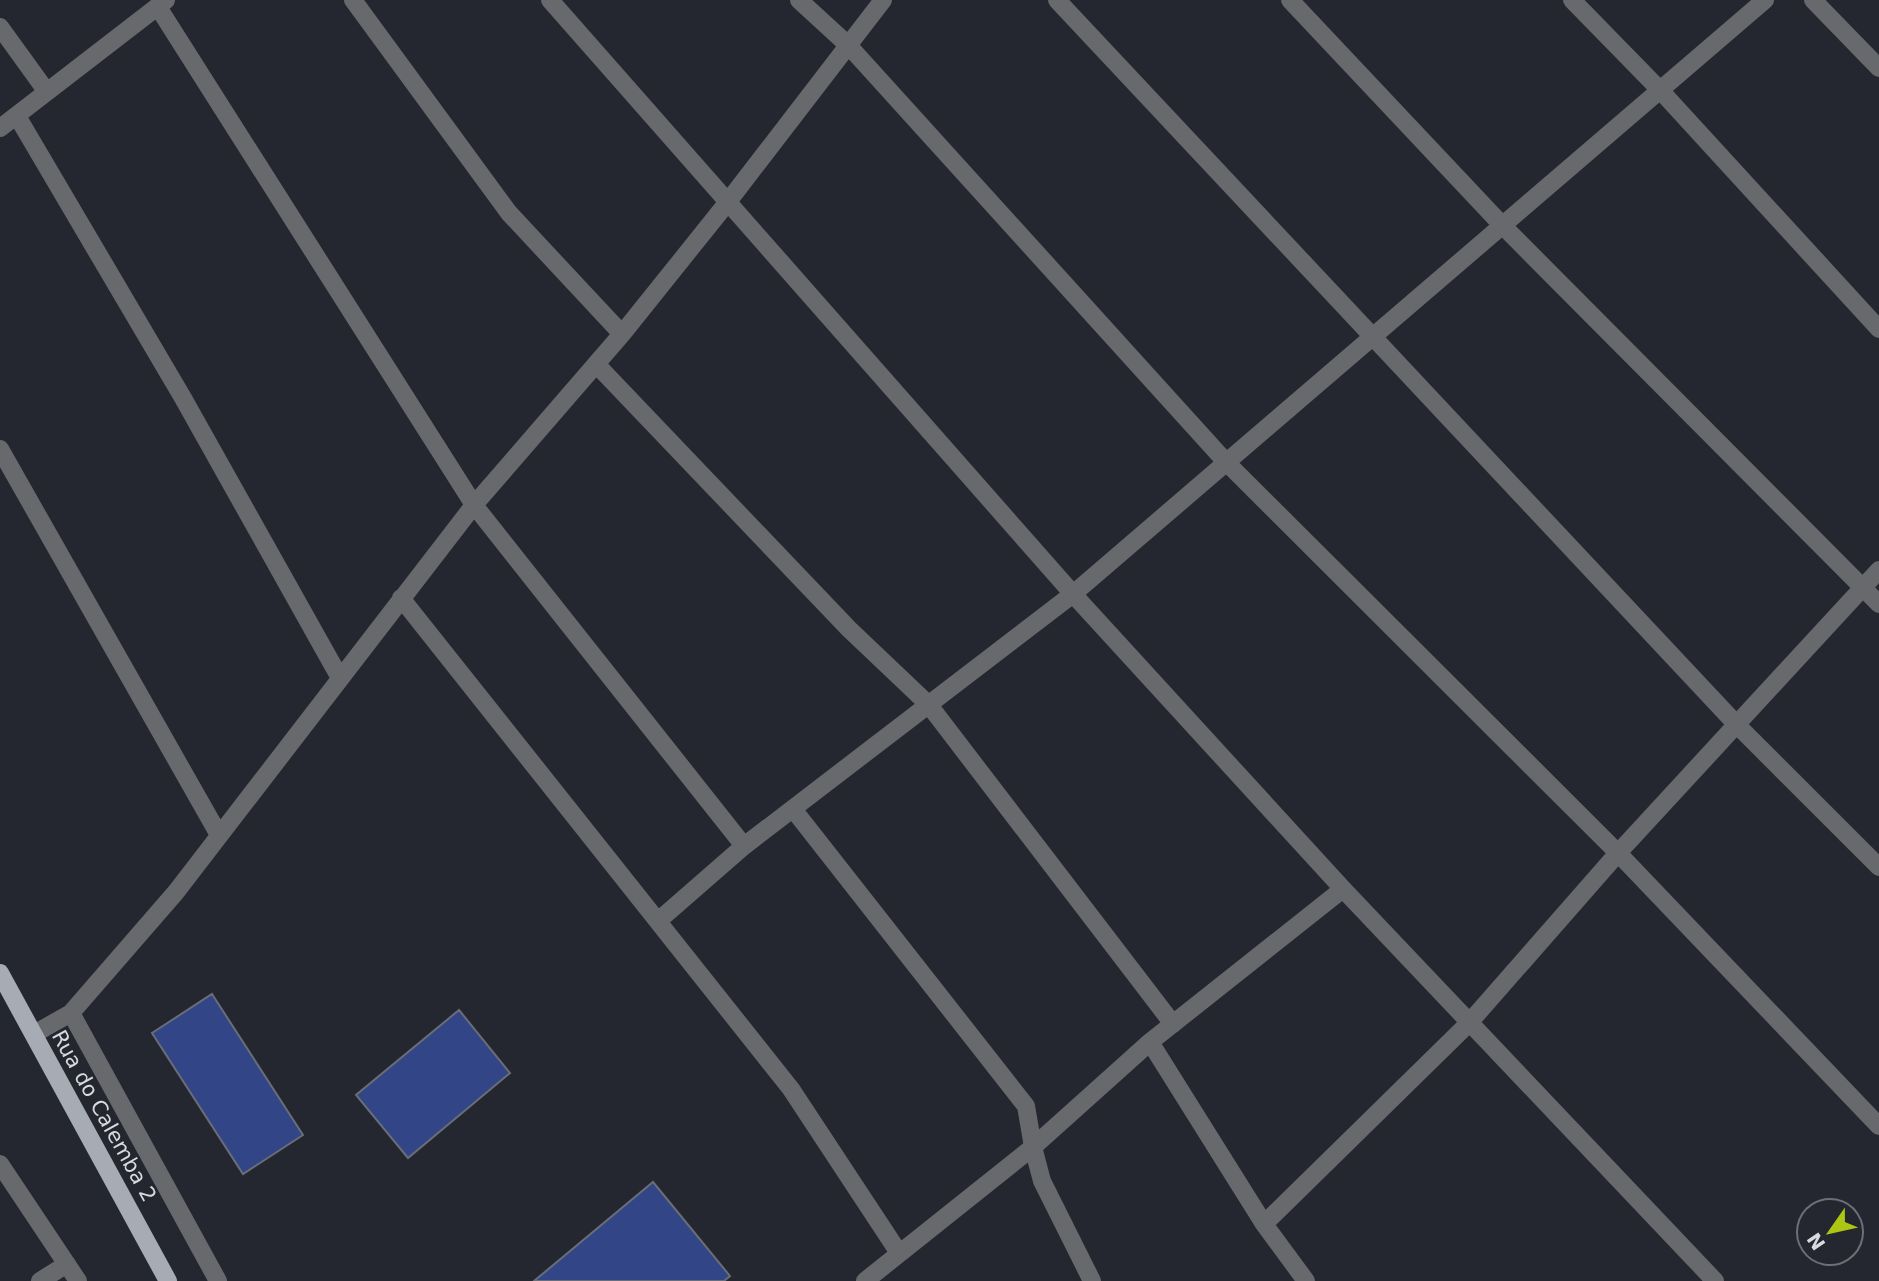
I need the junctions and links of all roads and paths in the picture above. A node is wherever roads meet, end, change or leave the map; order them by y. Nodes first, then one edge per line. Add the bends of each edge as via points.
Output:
1 (353, 0) edge
2 (550, 0) edge
3 (799, 0) edge
4 (883, 0) edge
5 (1057, 0) edge
6 (1290, 0) edge
7 (1572, 0) edge
8 (1765, 0) edge
9 (1813, 0) edge
10 (162, 3) edge
11 (0, 27) edge
12 (848, 45) junction
13 (1879, 68) edge
14 (1660, 90) junction
15 (47, 92) junction
16 (17, 116) junction
17 (0, 128) edge
18 (727, 203) junction
19 (1501, 224) junction
20 (1879, 329) edge
21 (622, 334) junction
22 (1374, 335) junction
23 (596, 364) junction
24 (0, 449) edge
25 (1226, 461) junction
26 (474, 505) junction
27 (1879, 570) edge
28 (1863, 588) junction
29 (1073, 594) junction
30 (401, 598) junction
31 (1879, 604) edge
32 (340, 678) junction
33 (929, 705) junction
34 (1737, 725) junction
35 (793, 809) junction
36 (219, 835) junction
37 (744, 846) junction
38 (1618, 853) junction
39 (1879, 867) edge
40 (1343, 889) junction
41 (658, 921) junction
42 (0, 973) edge
43 (71, 1013) junction
44 (1469, 1023) junction
45 (1173, 1024) junction
46 (34, 1034) junction
47 (1150, 1042) junction
48 (1879, 1126) edge
49 (1033, 1147) junction
50 (0, 1164) edge
51 (1264, 1224) junction
52 (899, 1253) junction
53 (67, 1264) junction
54 (885, 1274) edge
55 (40, 1281) edge
56 (78, 1281) edge
57 (169, 1281) edge
58 (218, 1281) edge
59 (865, 1281) edge
60 (1091, 1281) edge
61 (1306, 1281) edge
62 (1716, 1281) edge

1 - 21 street via 509,213
2 - 18 street
3 - 12 street
4 - 12 street
5 - 22 street
6 - 19 street
7 - 14 street
8 - 14 street
9 - 13 street
10 - 15 street
10 - 26 street
11 - 15 street
12 - 18 street
12 - 25 street
14 - 19 street
14 - 20 street
15 - 16 street
16 - 17 street
16 - 32 street
18 - 21 street
18 - 29 street
19 - 22 street
19 - 28 street
21 - 23 street
22 - 25 street
22 - 34 street
23 - 26 street
23 - 33 street via 849,629
24 - 36 street
25 - 29 street
25 - 38 street
26 - 30 street
26 - 37 street
27 - 28 street
28 - 31 street
28 - 34 street
29 - 33 street
29 - 40 street
30 - 32 street
30 - 41 street
32 - 36 street
33 - 35 street
33 - 45 street
34 - 38 street
34 - 39 street
35 - 37 street
35 - 49 street via 1026,1106
36 - 43 street
37 - 41 street
38 - 44 street
38 - 48 street
40 - 44 street
40 - 45 street
41 - 52 street via 791,1089
42 - 46 main road, Rua do Calemba 2
43 - 46 street
43 - 58 street
44 - 51 street
44 - 62 street
45 - 47 street
46 - 57 main road, Rua do Calemba 2
47 - 49 street
47 - 51 street
49 - 52 street
49 - 60 street via 1042,1181
50 - 53 street
51 - 61 street
52 - 54 street
53 - 55 street
53 - 56 street
54 - 59 street

